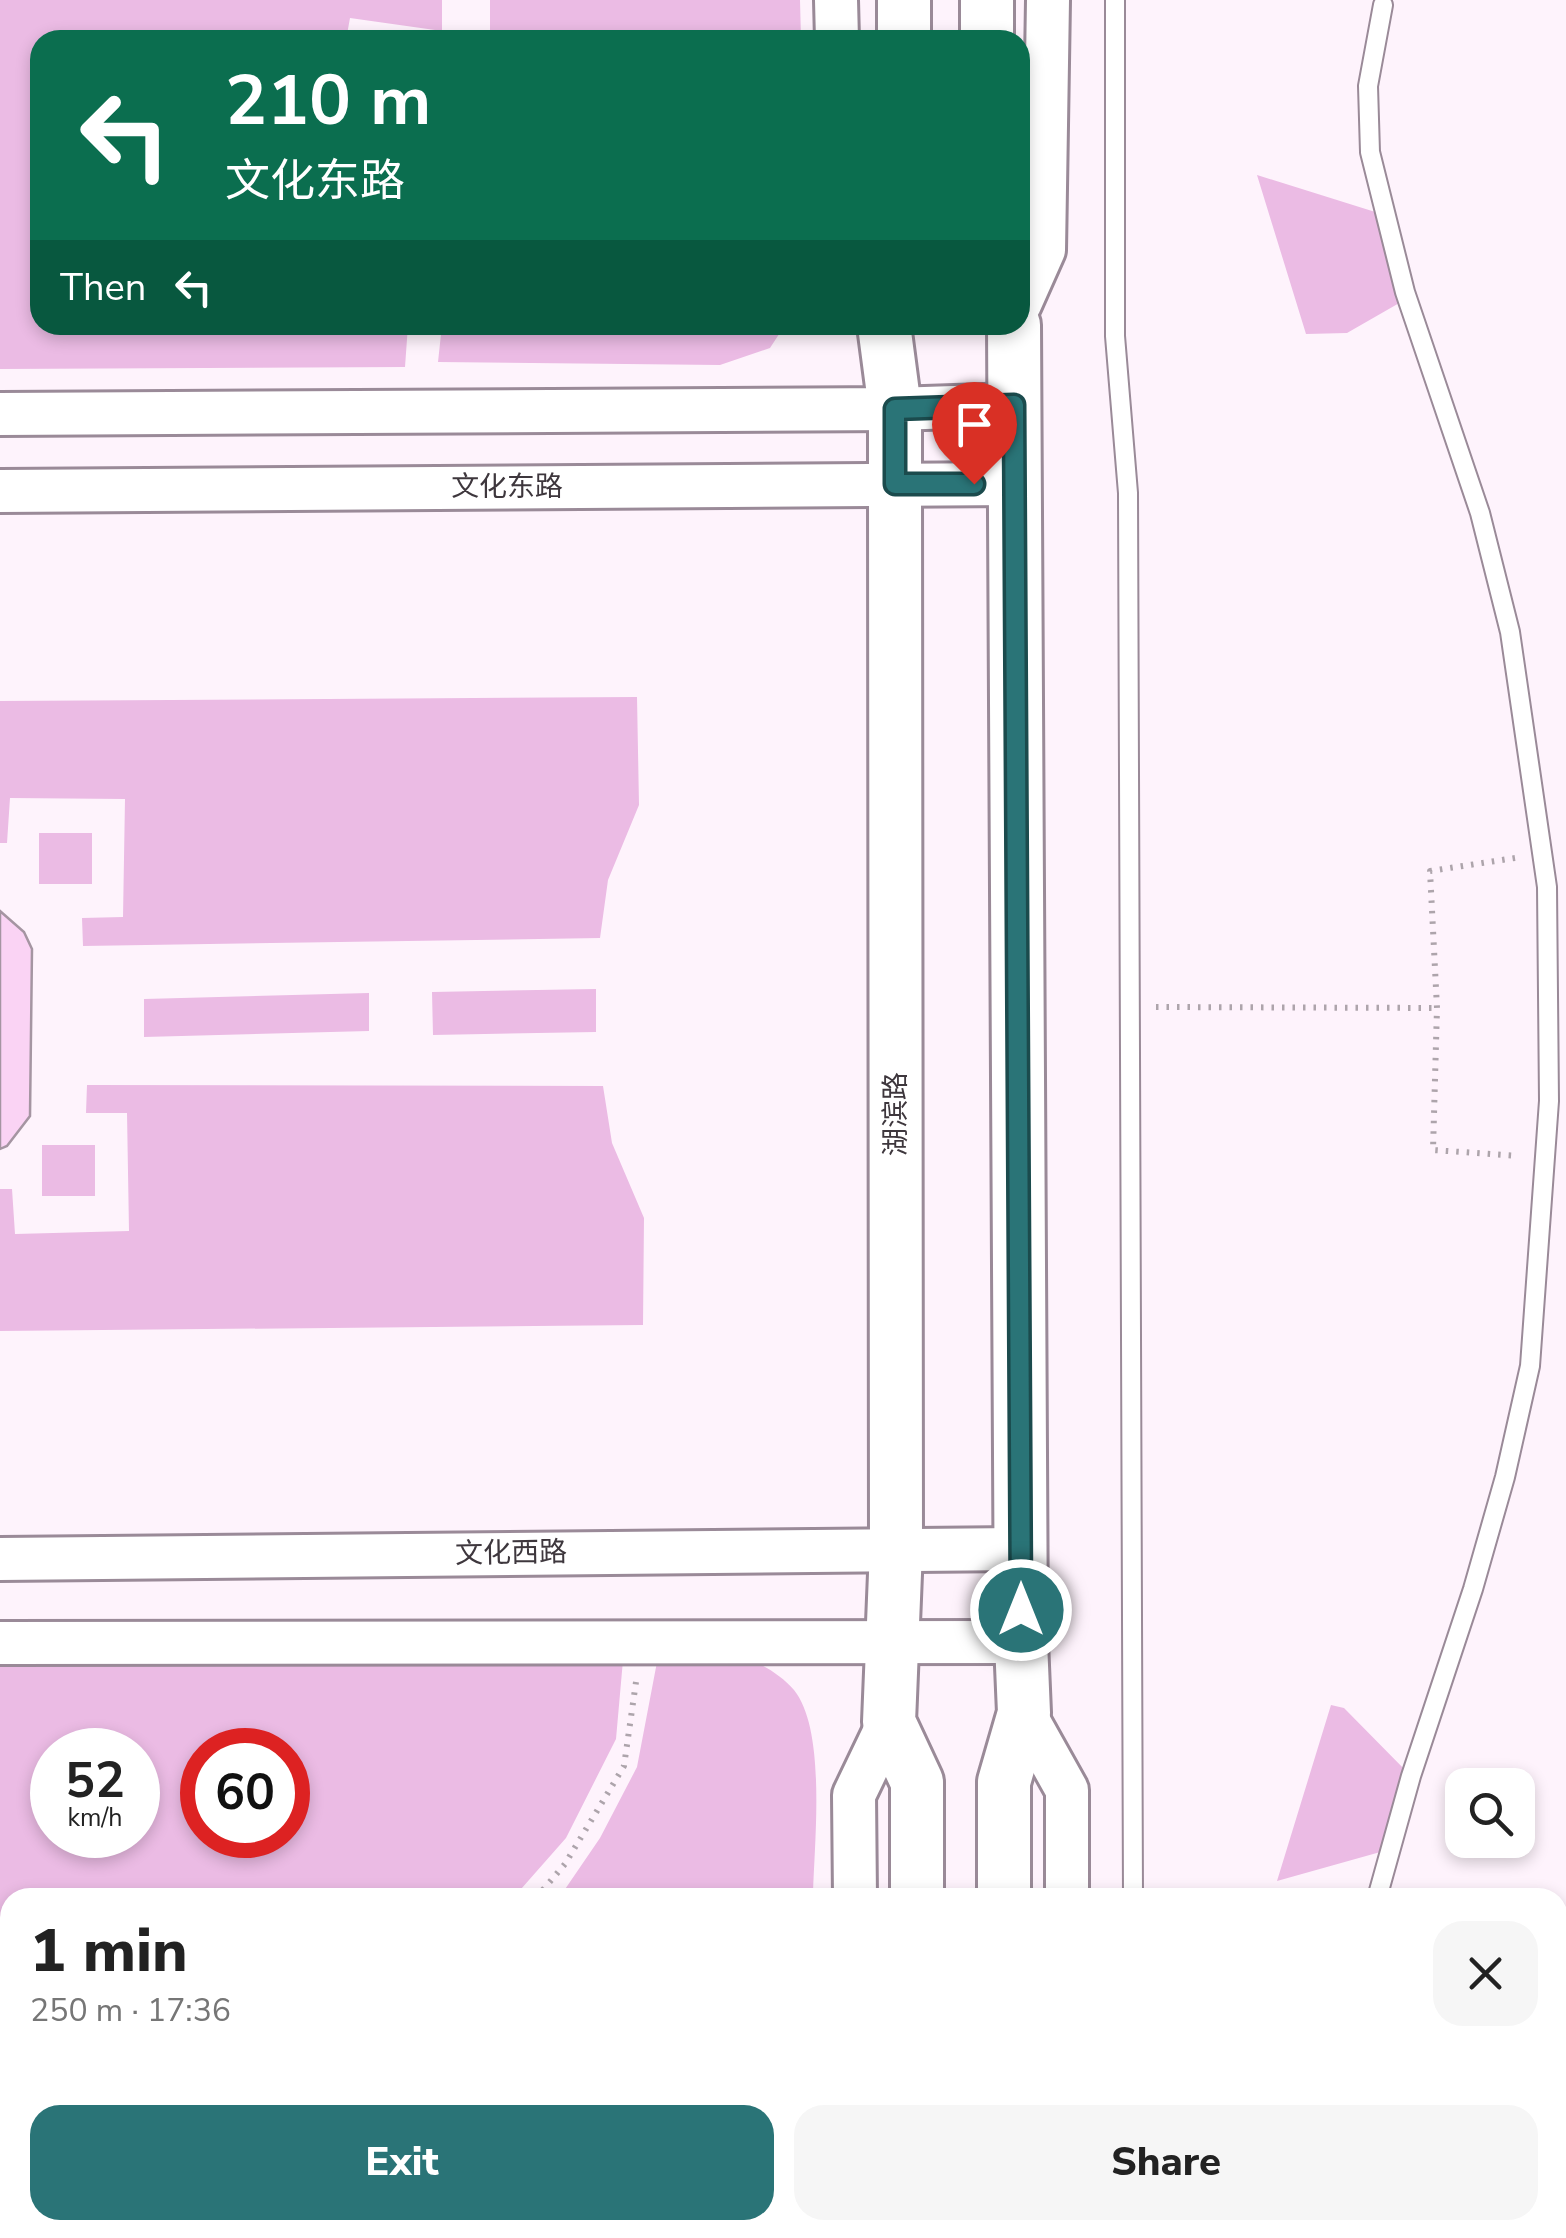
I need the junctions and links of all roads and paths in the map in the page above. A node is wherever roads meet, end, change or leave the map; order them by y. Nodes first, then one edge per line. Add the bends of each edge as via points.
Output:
1 (836, 0) edge
2 (904, 0) edge
3 (987, 0) edge
4 (1048, 0) edge
5 (1115, 0) edge
6 (1383, 5) dead end
7 (837, 30) edge
8 (904, 30) edge
9 (987, 30) edge
10 (1030, 282) edge
11 (885, 335) edge
12 (1014, 335) edge
13 (1014, 405) junction
14 (895, 409) junction
15 (0, 414) edge
16 (895, 484) junction
17 (1014, 484) junction
18 (0, 490) edge
19 (1542, 854) junction
20 (1130, 1007) junction
21 (1437, 1008) junction
22 (1545, 1157) junction
23 (896, 1549) junction
24 (1022, 1549) junction
25 (0, 1559) edge
26 (893, 1642) junction
27 (1021, 1642) junction
28 (0, 1643) edge
29 (641, 1643) junction
30 (1024, 1713) junction
31 (889, 1722) junction
32 (545, 1888) edge
33 (854, 1888) edge
34 (917, 1888) edge
35 (1004, 1888) edge
36 (1068, 1888) edge
37 (1133, 1888) edge
38 (1380, 1888) edge

1 - 7 street
2 - 8 main road
3 - 9 main road
4 - 10 street via 1044,250
5 - 20 lane via 1115,336 1128,493
6 - 19 lane via 1368,86 1370,152 1405,292 1480,513 1510,632
11 - 14 main road, 湖滨路
12 - 13 main road
13 - 14 street
13 - 17 main road
14 - 15 street
14 - 16 main road, 湖滨路
16 - 17 street, 文化东路
16 - 18 street, 文化东路
16 - 23 main road, 湖滨路
17 - 24 main road
19 - 21 path via 1430,871
19 - 22 lane
20 - 21 path
20 - 37 lane
21 - 22 path via 1433,1150
22 - 38 lane via 1530,1366 1510,1459
23 - 24 street, 文化西路
23 - 25 street, 文化西路
23 - 26 main road, 湖滨路
24 - 27 main road
26 - 27 street
26 - 29 street
26 - 31 main road, 湖滨路
27 - 30 main road
28 - 29 street
29 - 32 path via 624,1766
30 - 35 main road via 1004,1782
30 - 36 street via 1067,1790
31 - 33 street via 854,1795
31 - 34 main road, 湖滨路 via 917,1782

